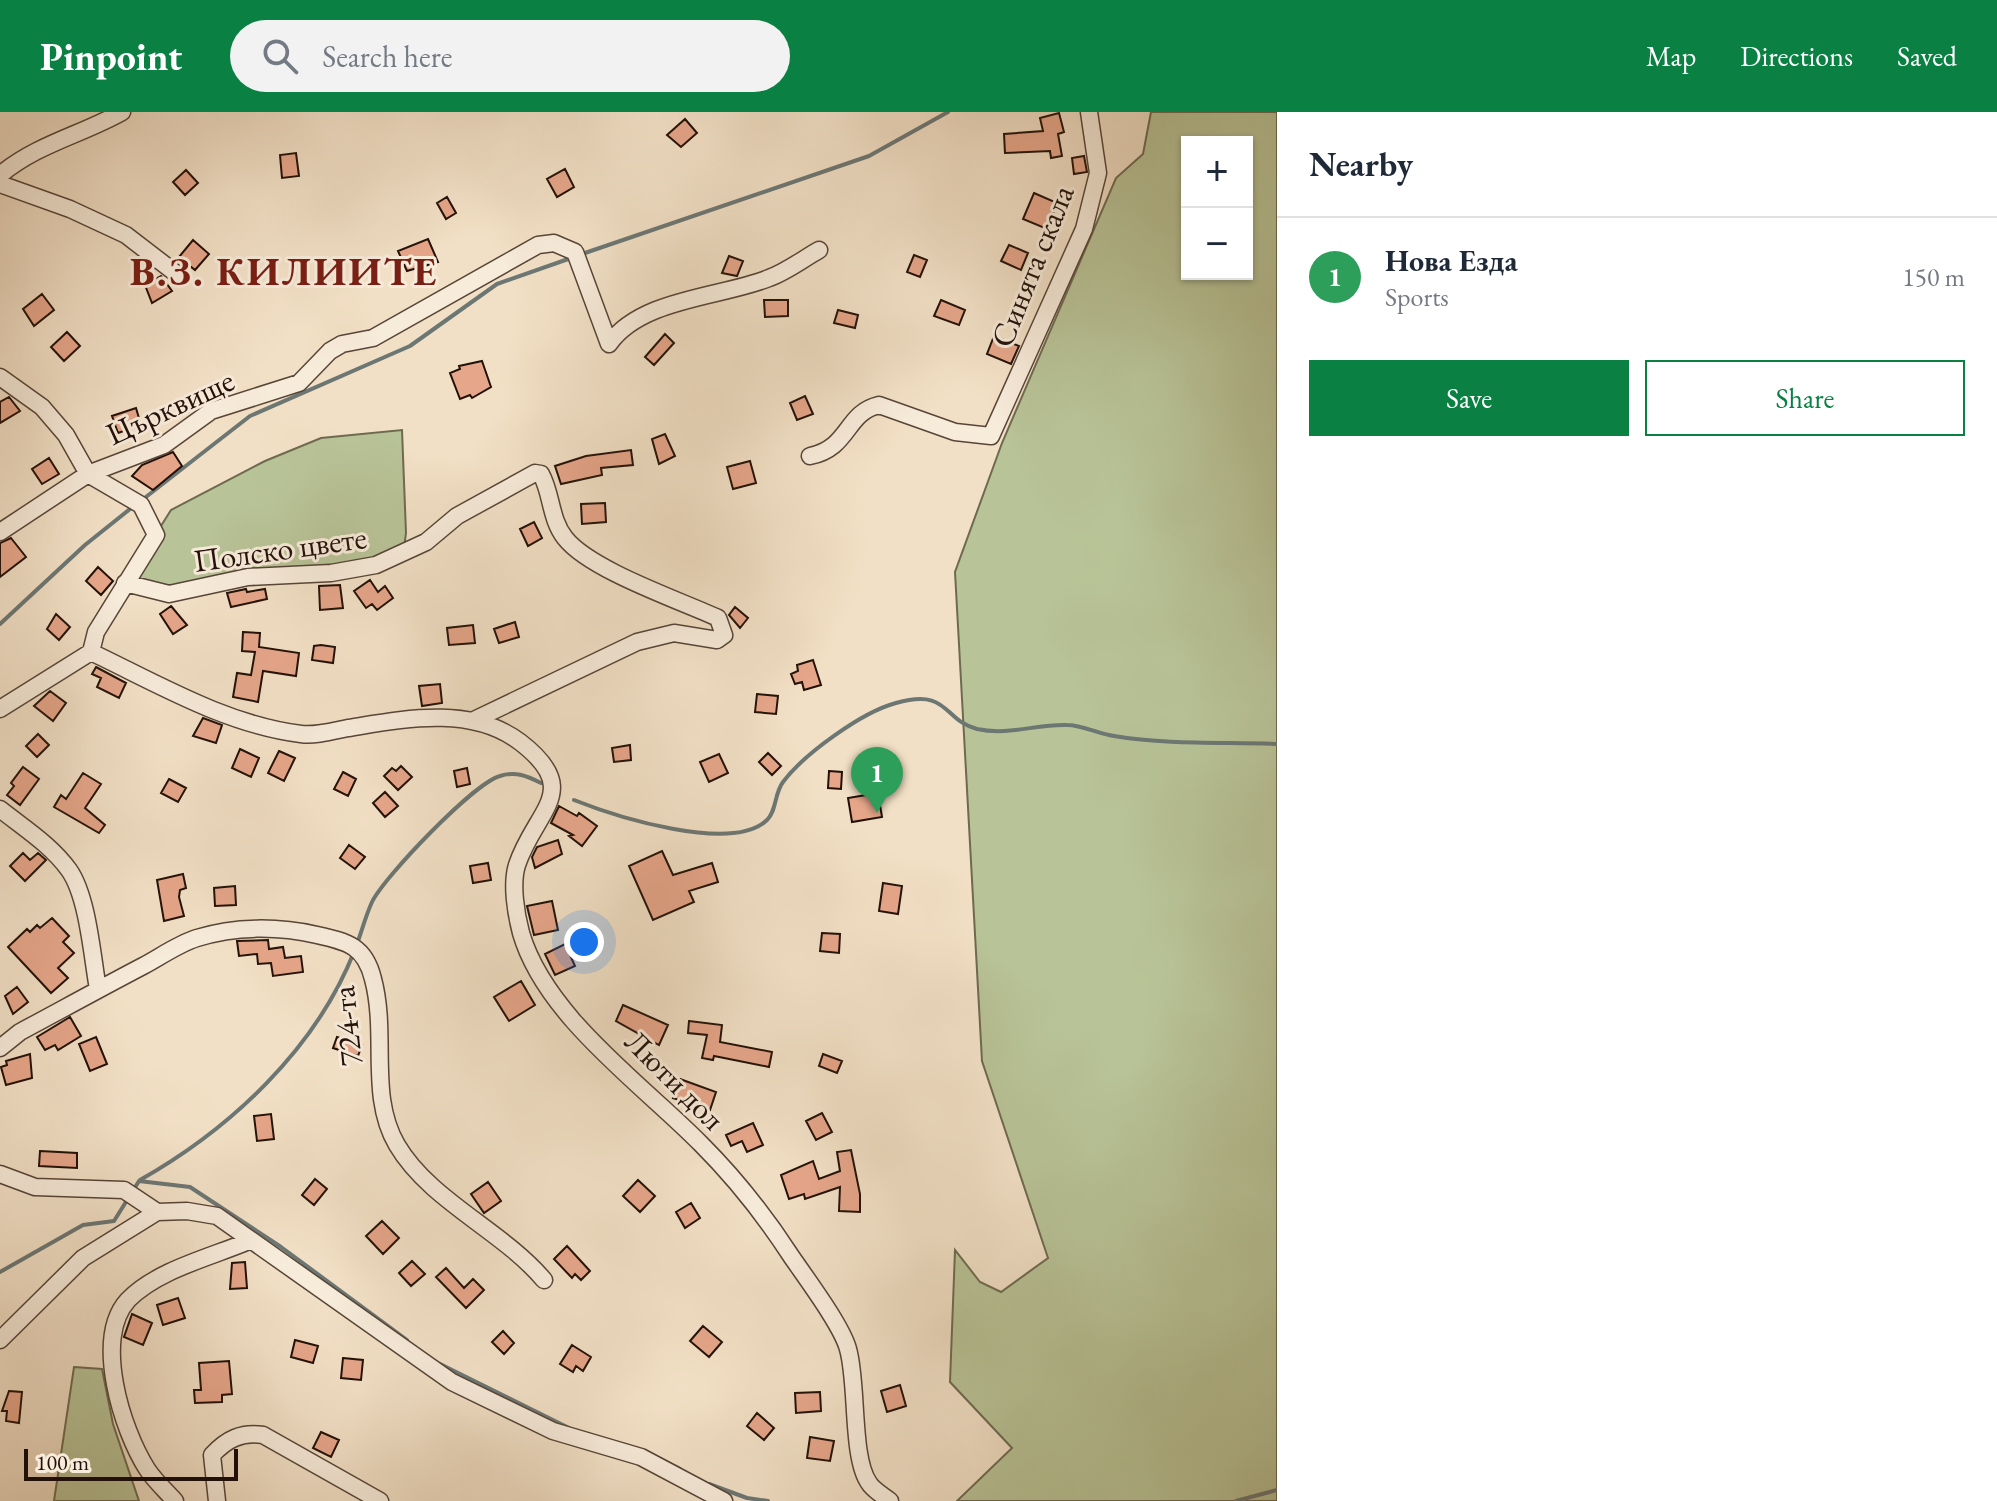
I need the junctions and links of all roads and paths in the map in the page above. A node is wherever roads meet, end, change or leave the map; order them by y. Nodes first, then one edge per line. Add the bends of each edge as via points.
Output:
1 (122, 112) edge
2 (1089, 112) edge
3 (0, 175) edge
4 (0, 184) edge
5 (819, 250) dead end
6 (178, 275) dead end
7 (0, 377) edge
8 (810, 456) dead end
9 (88, 474) junction
10 (0, 532) edge
11 (125, 583) junction
12 (91, 652) junction
13 (0, 709) edge
14 (474, 720) junction
15 (0, 809) edge
16 (98, 989) junction
17 (0, 1048) edge
18 (0, 1174) edge
19 (157, 1212) junction
20 (249, 1241) junction
21 (544, 1280) dead end
22 (0, 1340) edge
23 (175, 1501) edge
24 (217, 1501) edge
25 (380, 1501) edge
26 (724, 1501) edge
27 (890, 1501) edge

1 - 3 street via 20,158
2 - 8 street, Синята скала via 1098,173 1084,229 991,436 955,432 879,405 859,415 836,446
4 - 6 street via 126,235
5 - 9 street, Църквище via 769,278 678,301 624,329 609,344 575,252 567,245 538,245 373,338 342,344 299,383 211,411 164,445
7 - 9 street via 42,407
9 - 10 street, Църквище
9 - 11 street, Полско цвете via 141,505 156,535
11 - 12 street, Полско цвете via 96,632
11 - 14 street, Полско цвете via 169,594 248,577 376,565 426,542 457,516 535,473 546,483 550,509 565,538 589,559 718,618 723,625 724,635 711,641 674,633 637,642
12 - 13 street
12 - 14 street via 251,724 304,735 382,723
14 - 27 street, Люти дол via 517,740 546,765 553,784 517,867 515,899 534,964 578,1022 762,1212 792,1256 848,1345 858,1446 868,1483
15 - 16 street via 53,851 71,873 80,892
16 - 17 street, 724-та
16 - 21 street, 724-та via 196,938 261,928 294,930 354,947 373,978 382,1032 379,1096 397,1145 464,1213 505,1240
18 - 19 street via 35,1187 124,1190
19 - 20 street via 217,1216
19 - 22 street via 83,1258
20 - 23 street via 157,1280 128,1300 110,1335 109,1353 130,1434 147,1469
20 - 26 street via 452,1382 553,1431 641,1457
24 - 25 street via 212,1455 225,1441 248,1433 263,1435

